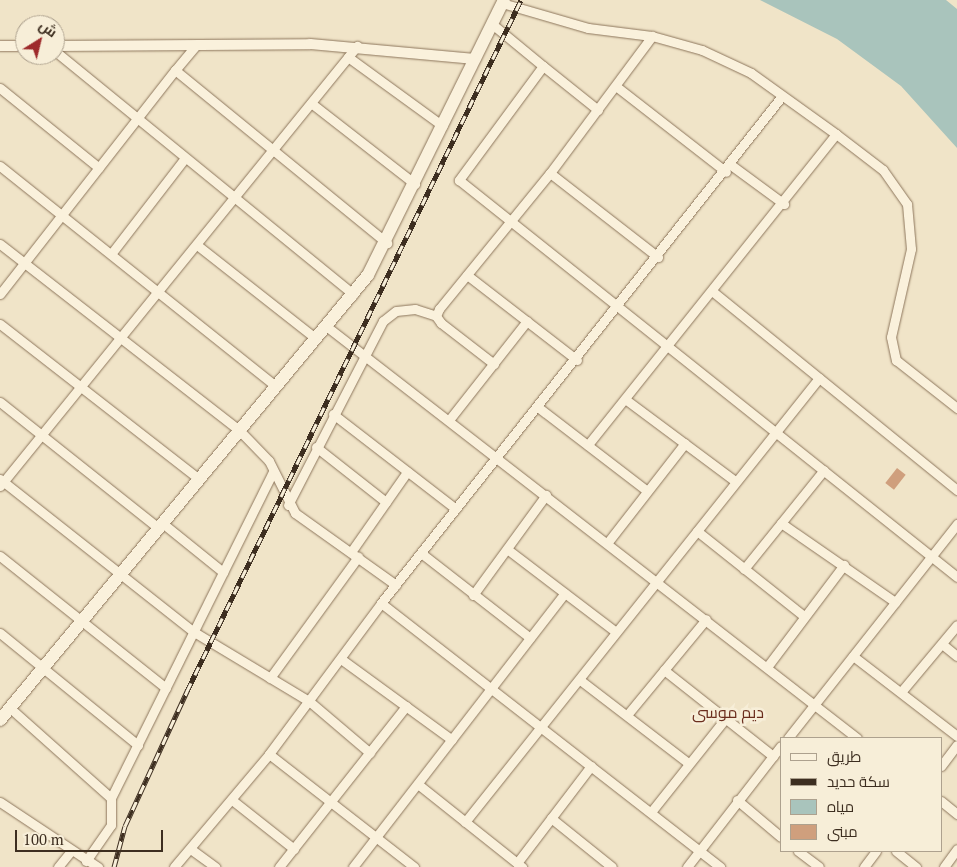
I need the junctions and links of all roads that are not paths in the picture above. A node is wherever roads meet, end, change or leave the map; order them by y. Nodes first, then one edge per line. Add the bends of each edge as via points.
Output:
1 (503, 2) edge
2 (492, 24) junction
3 (652, 36) junction
4 (197, 44) junction
5 (0, 46) edge
6 (15, 46) edge
7 (65, 46) edge
8 (357, 46) junction
9 (348, 57) junction
10 (65, 59) edge
11 (475, 59) junction
12 (543, 66) junction
13 (175, 70) junction
14 (616, 87) junction
15 (0, 88) edge
16 (782, 96) junction
17 (311, 103) junction
18 (598, 110) junction
19 (136, 119) junction
20 (443, 126) junction
21 (836, 134) junction
22 (273, 149) junction
23 (185, 158) junction
24 (0, 166) edge
25 (99, 168) junction
26 (728, 168) junction
27 (550, 173) junction
28 (415, 184) junction
29 (235, 197) junction
30 (784, 204) junction
31 (62, 216) junction
32 (511, 221) junction
33 (387, 243) junction
34 (0, 244) edge
35 (197, 245) junction
36 (112, 254) junction
37 (658, 257) junction
38 (24, 264) junction
39 (467, 275) junction
40 (712, 291) junction
41 (160, 292) junction
42 (0, 294) edge
43 (353, 294) junction
44 (618, 308) junction
45 (436, 316) junction
46 (527, 321) junction
47 (0, 324) edge
48 (326, 326) junction
49 (316, 338) junction
50 (120, 339) junction
51 (667, 346) junction
52 (363, 354) junction
53 (577, 360) junction
54 (494, 364) junction
55 (819, 378) junction
56 (81, 386) junction
57 (276, 386) junction
58 (625, 399) junction
59 (0, 402) edge
60 (539, 408) junction
61 (957, 408) edge
62 (333, 414) junction
63 (449, 420) junction
64 (239, 430) junction
65 (774, 430) junction
66 (42, 436) junction
67 (685, 443) junction
68 (588, 445) junction
69 (316, 448) junction
70 (498, 458) junction
71 (824, 470) junction
72 (273, 472) junction
73 (407, 472) junction
74 (198, 478) junction
75 (735, 481) junction
76 (1, 482) edge
77 (957, 490) edge
78 (647, 491) junction
79 (546, 495) junction
80 (386, 502) junction
81 (288, 505) junction
82 (456, 509) junction
83 (781, 523) junction
84 (159, 524) junction
85 (957, 524) edge
86 (697, 531) junction
87 (608, 542) junction
88 (507, 549) junction
89 (422, 553) junction
90 (355, 554) junction
91 (0, 556) edge
92 (931, 557) junction
93 (844, 565) junction
94 (744, 569) junction
95 (118, 572) junction
96 (223, 572) junction
97 (957, 577) edge
98 (657, 581) junction
99 (396, 584) junction
100 (565, 593) junction
101 (473, 595) junction
102 (895, 602) junction
103 (381, 603) junction
104 (804, 616) junction
105 (706, 619) junction
106 (80, 620) junction
107 (957, 625) edge
108 (194, 632) junction
109 (616, 632) junction
110 (0, 634) edge
111 (530, 638) junction
112 (942, 644) junction
113 (853, 656) junction
114 (957, 656) edge
115 (341, 659) junction
116 (43, 667) junction
117 (767, 667) junction
118 (664, 670) junction
119 (270, 678) junction
120 (580, 680) junction
121 (166, 688) junction
122 (492, 689) junction
123 (901, 692) junction
124 (309, 701) junction
125 (406, 706) junction
126 (815, 706) junction
127 (4, 713) edge
128 (627, 715) junction
129 (725, 719) junction
130 (542, 728) junction
131 (957, 736) edge
132 (789, 737) edge
133 (856, 737) edge
134 (452, 740) junction
135 (138, 745) junction
136 (957, 745) edge
137 (780, 747) edge
138 (370, 753) junction
139 (269, 754) junction
140 (773, 756) junction
141 (688, 763) junction
142 (942, 765) edge
143 (591, 766) junction
144 (419, 785) junction
145 (111, 798) junction
146 (232, 800) junction
147 (328, 800) junction
148 (737, 800) junction
149 (0, 802) edge
150 (942, 802) edge
151 (651, 812) junction
152 (957, 814) edge
153 (551, 818) junction
154 (465, 822) junction
155 (780, 836) edge
156 (377, 838) junction
157 (294, 849) junction
158 (957, 849) edge
159 (192, 850) junction
160 (699, 851) junction
161 (70, 852) junction
162 (799, 852) edge
163 (875, 852) edge
164 (897, 852) edge
165 (86, 861) junction
166 (519, 865) edge
167 (608, 866) edge
168 (58, 867) edge
169 (98, 867) edge
170 (174, 867) edge
171 (214, 867) edge
172 (279, 867) edge
173 (353, 867) edge
174 (414, 867) edge
175 (687, 867) edge
176 (720, 867) edge
177 (819, 867) edge
178 (864, 867) edge
179 (916, 867) edge
180 (944, 867) edge

1 - 2 main road
1 - 3 street via 588,28
2 - 11 main road
2 - 12 street
3 - 14 street
3 - 16 street via 724,59
4 - 7 street
4 - 8 street
4 - 13 street
5 - 6 street
8 - 9 street
8 - 11 street
9 - 17 street
9 - 20 street
10 - 19 street
11 - 20 main road
12 - 18 street
12 - 32 street via 460,180
13 - 19 street
13 - 22 street
14 - 18 street
14 - 26 street
15 - 25 street
16 - 21 street
16 - 26 street
17 - 22 street
17 - 28 street
18 - 27 street
19 - 23 street
19 - 25 street
20 - 28 main road
21 - 30 street
21 - 61 street via 883,170 907,204 911,249 891,349 896,360
22 - 29 street
22 - 33 street
23 - 29 street
23 - 36 street
24 - 31 street
25 - 31 street
26 - 30 street
26 - 37 street
27 - 32 street
27 - 37 street
28 - 33 main road
29 - 35 street
29 - 43 street
30 - 40 street
31 - 36 street
31 - 38 street
32 - 39 street
32 - 44 street
33 - 43 main road
34 - 38 street
35 - 41 street
35 - 49 street
36 - 41 street
37 - 44 street
38 - 42 street
38 - 50 street
39 - 45 street
39 - 46 street
40 - 51 street
40 - 55 street
41 - 50 street
41 - 57 street
43 - 48 main road
44 - 51 street
44 - 53 street
45 - 52 street via 415,309 396,311 383,321
45 - 54 street
46 - 53 street
46 - 54 street
47 - 56 street
48 - 49 main road
48 - 52 street
49 - 57 main road
50 - 56 street
50 - 64 street
51 - 58 street
51 - 65 street
52 - 62 street
52 - 63 street
53 - 60 street
54 - 63 street
55 - 65 street
55 - 77 street
56 - 66 street
56 - 74 street
57 - 64 main road
58 - 67 street
58 - 68 street
59 - 66 street
60 - 68 street
60 - 70 street
62 - 69 street
62 - 73 street
63 - 70 street
64 - 72 street via 262,451
64 - 74 main road
65 - 71 street
65 - 75 street
66 - 76 street
66 - 84 street
67 - 75 street
67 - 78 street
68 - 78 street
69 - 80 street
69 - 81 street
70 - 79 street
70 - 82 street
71 - 83 street
71 - 92 street
72 - 81 street
72 - 96 street
73 - 80 street
73 - 82 street
74 - 84 main road
75 - 86 street
76 - 95 street
78 - 87 street
79 - 87 street
79 - 88 street
80 - 90 street
81 - 90 street
82 - 89 street
83 - 93 street
83 - 94 street
84 - 95 main road
84 - 96 street
85 - 92 street
86 - 94 street
86 - 98 street
87 - 98 street
88 - 100 street
88 - 101 street
89 - 99 street
89 - 101 street
90 - 99 street
90 - 119 street
91 - 106 street
92 - 97 street
92 - 102 street
93 - 102 street
93 - 104 street
94 - 104 street
95 - 106 main road
95 - 108 street
96 - 108 street
98 - 105 street
98 - 109 street
99 - 103 street
100 - 109 street
100 - 111 street
101 - 111 street
102 - 113 street
103 - 115 street
103 - 122 street
104 - 117 street
105 - 117 street
105 - 118 street
106 - 116 main road
106 - 121 street
107 - 112 street
108 - 119 street
108 - 121 street
109 - 120 street
110 - 116 street
111 - 122 street
112 - 114 street
112 - 123 street
113 - 123 street
113 - 126 street
115 - 124 street
115 - 125 street
116 - 127 main road
116 - 135 street
117 - 126 street
118 - 128 street
118 - 129 street
119 - 124 street
120 - 128 street
120 - 130 street
121 - 135 street
122 - 130 street
122 - 134 street
123 - 131 street
124 - 138 street
124 - 139 street
125 - 134 street
125 - 138 street
126 - 132 street
126 - 133 street
127 - 145 street
128 - 141 street
129 - 140 street
129 - 141 street
130 - 143 street
130 - 154 street
134 - 144 street
135 - 145 street
136 - 142 street
137 - 140 street
138 - 147 street
139 - 146 street
139 - 147 street
140 - 148 street
141 - 151 street
143 - 151 street
143 - 153 street
144 - 154 street
144 - 156 street
145 - 165 street via 110,825
146 - 157 street
146 - 159 street
147 - 156 street
147 - 157 street
148 - 155 street
148 - 160 street
149 - 161 street
150 - 152 street
151 - 160 street
153 - 166 street
153 - 167 street
154 - 166 street
156 - 173 street
156 - 174 street
157 - 172 street
158 - 180 street
159 - 170 street
159 - 171 street
160 - 175 street
160 - 176 street
161 - 165 street
161 - 168 street
162 - 177 street
163 - 178 street
164 - 179 street
165 - 169 street

